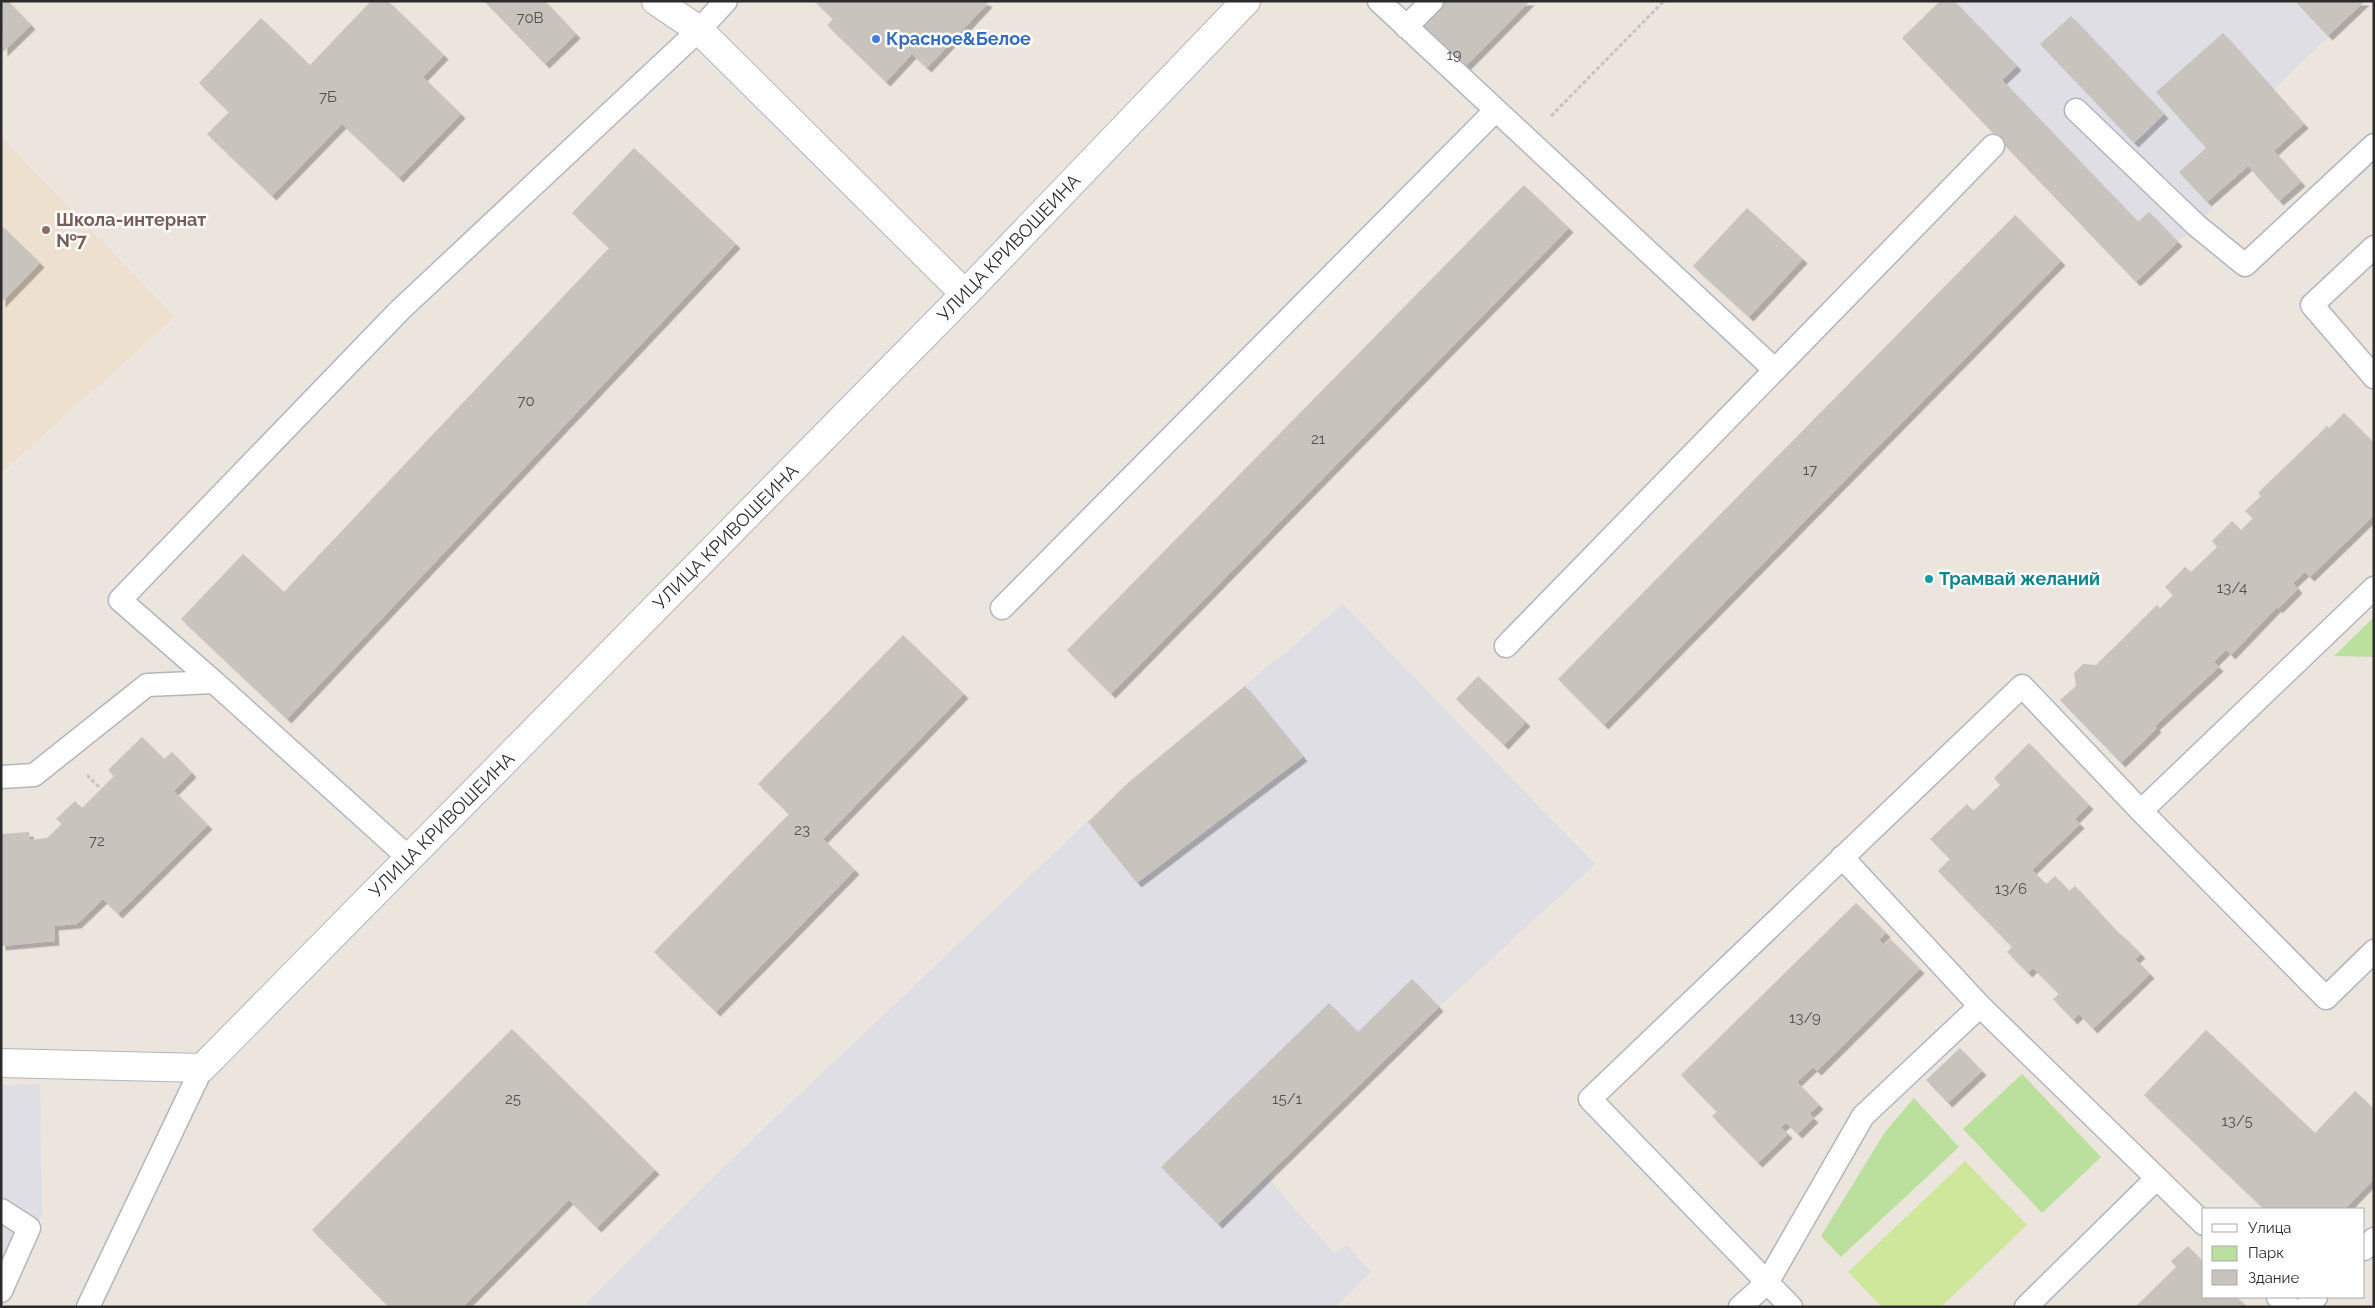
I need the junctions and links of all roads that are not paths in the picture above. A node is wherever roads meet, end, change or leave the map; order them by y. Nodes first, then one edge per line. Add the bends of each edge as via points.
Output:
1 (656, 1) edge
2 (726, 1) edge
3 (1246, 1) edge
4 (1379, 1) edge
5 (1432, 1) edge
6 (1406, 27) junction
7 (699, 30) junction
8 (1496, 110) junction
9 (2076, 110) dead end
10 (2374, 145) edge
11 (1993, 146) dead end
12 (2374, 247) edge
13 (965, 294) junction
14 (1775, 370) junction
15 (2374, 377) edge
16 (2374, 588) edge
17 (1002, 608) dead end
18 (1506, 646) dead end
19 (214, 682) junction
20 (1, 777) edge
21 (2141, 811) junction
22 (1842, 857) junction
23 (409, 858) junction
24 (2374, 952) edge
25 (1980, 1006) junction
26 (1, 1063) edge
27 (202, 1068) junction
28 (2156, 1178) junction
29 (1, 1210) edge
30 (2202, 1222) edge
31 (2374, 1239) edge
32 (2365, 1248) edge
33 (1767, 1282) junction
34 (1, 1291) edge
35 (2279, 1298) edge
36 (2315, 1298) edge
37 (88, 1307) edge
38 (1740, 1307) edge
39 (1791, 1307) edge
40 (2026, 1307) edge
41 (2288, 1307) edge
42 (2306, 1307) edge

1 - 7 street
2 - 7 lane
3 - 13 street, УЛИЦА КРИВОШЕИНА
4 - 6 lane
5 - 6 lane
6 - 8 lane
7 - 13 street
7 - 19 lane via 400,310 120,600
8 - 14 lane
8 - 17 lane
9 - 10 lane via 2196,225 2245,265
11 - 14 lane
12 - 15 lane via 2312,305
13 - 23 street, УЛИЦА КРИВОШЕИНА
14 - 18 lane
16 - 21 lane
19 - 20 lane via 147,685 34,775
19 - 23 lane
21 - 22 lane via 2022,686
21 - 24 lane via 2326,998
22 - 25 lane
22 - 33 lane via 1590,1099
23 - 27 street, УЛИЦА КРИВОШЕИНА
25 - 28 lane
25 - 33 lane via 1863,1116
26 - 27 street
27 - 37 lane
28 - 30 lane
28 - 40 lane
29 - 34 lane via 29,1228
31 - 32 lane
33 - 38 lane
33 - 39 lane
35 - 41 lane
36 - 42 lane

